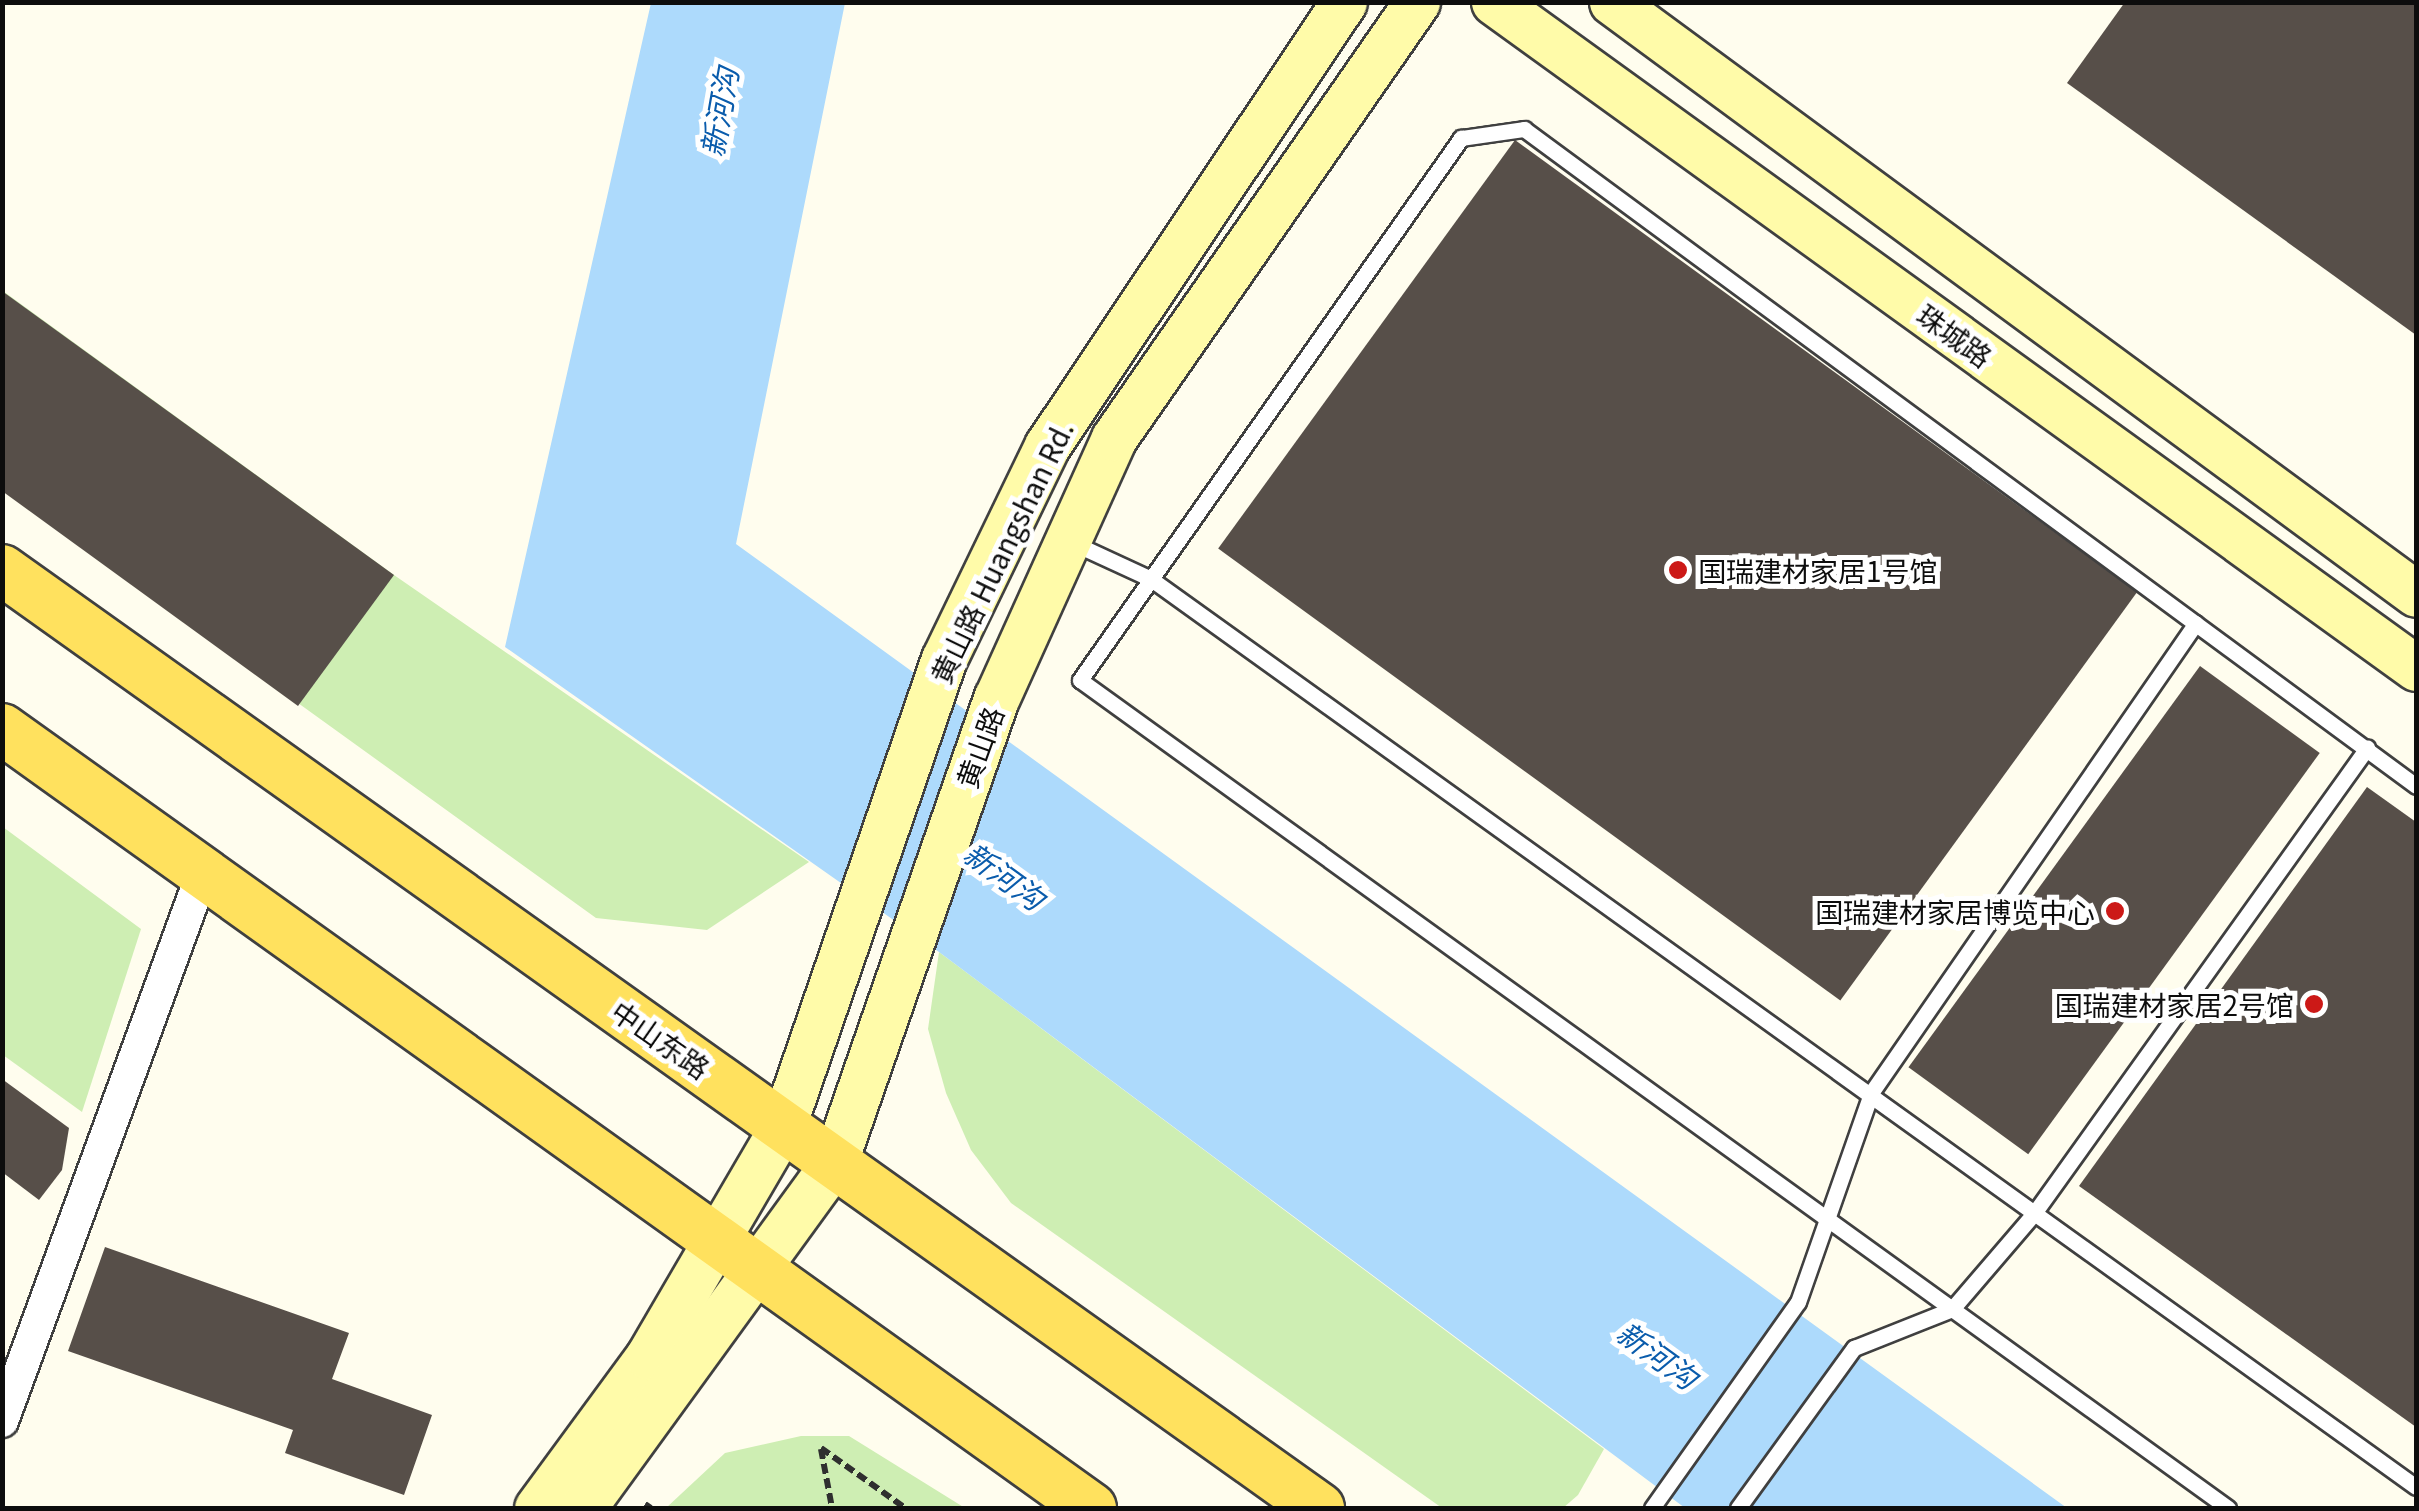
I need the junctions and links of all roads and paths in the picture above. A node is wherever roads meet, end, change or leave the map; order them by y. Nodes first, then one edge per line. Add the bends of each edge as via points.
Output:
1 (1344, 2) edge
2 (1417, 2) edge
3 (1494, 2) edge
4 (1612, 2) edge
5 (1063, 538) junction
6 (2, 570) edge
7 (1151, 578) junction
8 (2416, 594) edge
9 (2196, 623) junction
10 (2416, 668) edge
11 (2, 729) edge
12 (2368, 748) junction
13 (2416, 786) edge
14 (203, 872) junction
15 (848, 931) joint
16 (1870, 1093) junction
17 (783, 1126) junction
18 (836, 1162) junction
19 (2035, 1212) junction
20 (1823, 1221) junction
21 (738, 1255) junction
22 (1952, 1309) junction
23 (2, 1422) edge
24 (2416, 1487) edge
25 (537, 1508) edge
26 (582, 1508) edge
27 (832, 1508) edge
28 (905, 1508) edge
29 (1090, 1508) edge
30 (1319, 1508) edge
31 (1652, 1508) edge
32 (1738, 1508) edge
33 (2228, 1508) edge

1 - 15 street, 黄山路 Huangshan Rd. via 1047,446 944,659
2 - 5 street, 黄山路 via 1193,315
3 - 10 street, 珠城路
4 - 8 street
5 - 7 lane
5 - 18 street, 黄山路 via 997,697
6 - 17 main road, 中山东路
7 - 9 lane via 1460,138 1524,129
7 - 16 lane
7 - 20 lane via 1080,680
9 - 12 lane
9 - 16 lane
11 - 14 main road
12 - 13 lane
12 - 19 lane
14 - 21 main road
14 - 23 street
15 - 17 street, 黄山路
16 - 19 lane
16 - 20 lane
17 - 18 main road, 中山东路
17 - 21 street, 黄山路
18 - 21 street, 黄山路
18 - 30 main road, 中山东路
19 - 22 lane
19 - 24 lane
20 - 22 lane
20 - 31 lane via 1798,1302
21 - 25 street, 黄山路
21 - 26 street, 黄山路
21 - 29 main road
22 - 32 lane via 1854,1348
22 - 33 lane
27 - 28 path via 821,1448

